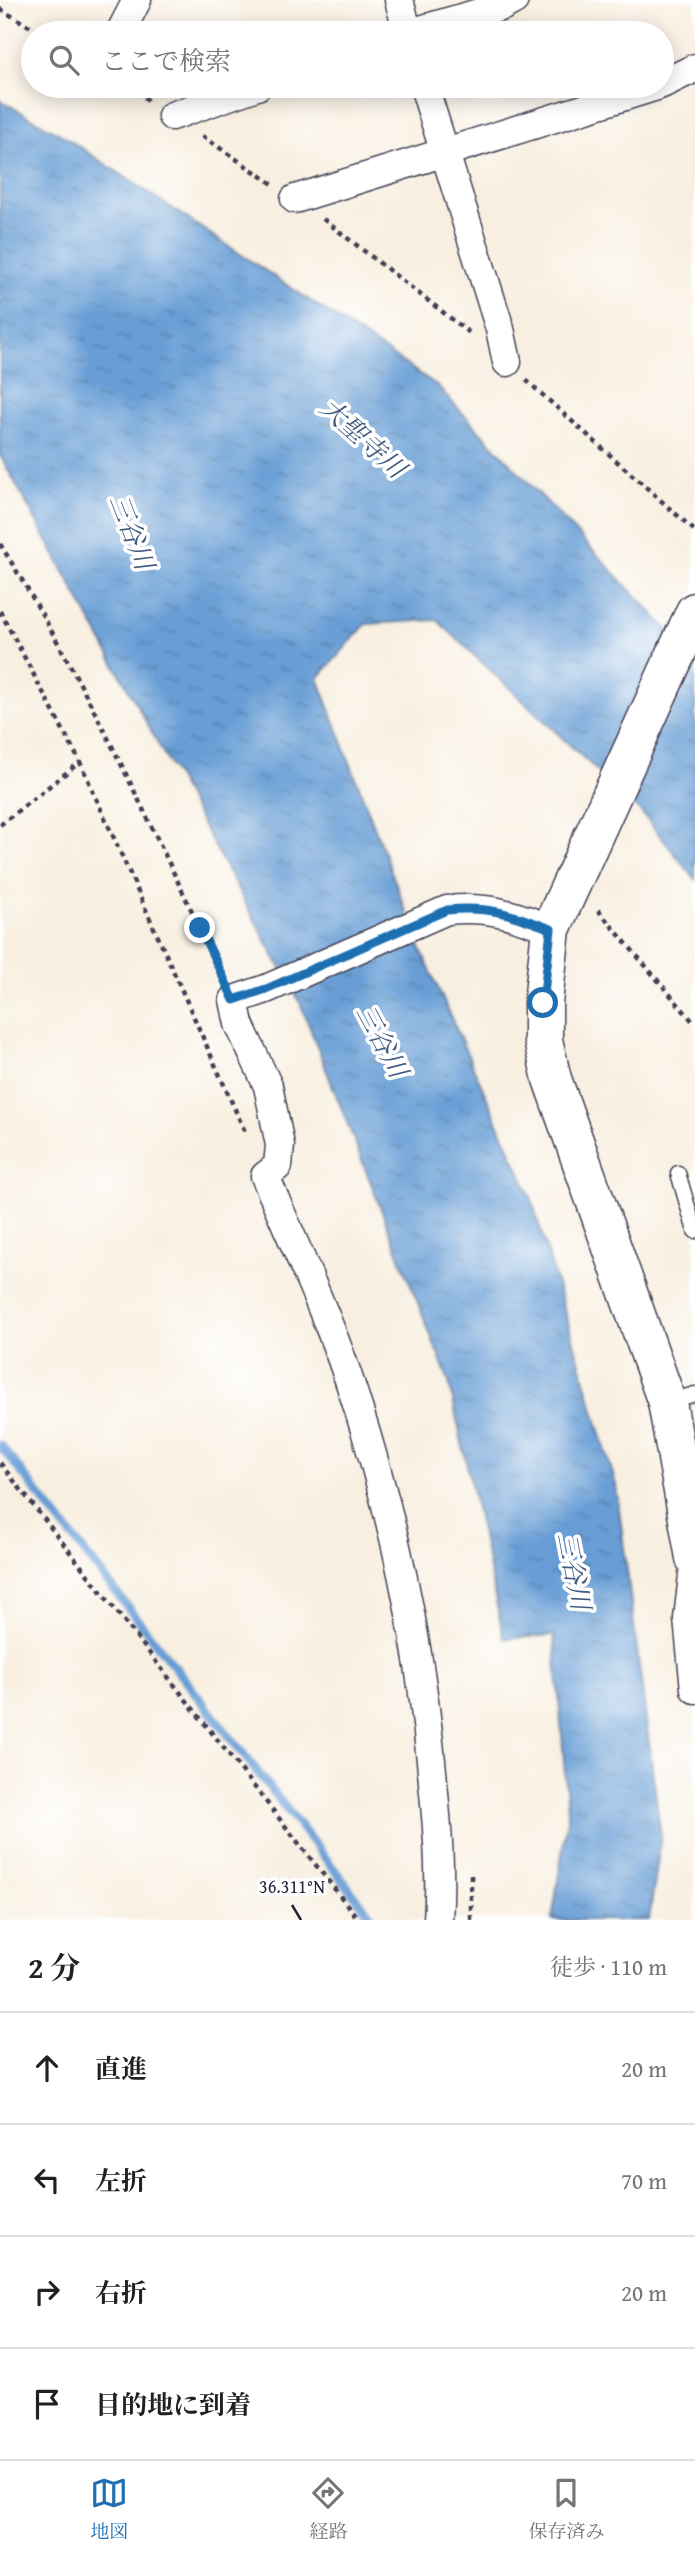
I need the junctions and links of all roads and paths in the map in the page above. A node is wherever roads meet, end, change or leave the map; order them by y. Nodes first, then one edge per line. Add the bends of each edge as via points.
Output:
1 (137, 0) edge
2 (399, 0) edge
3 (513, 0) edge
4 (0, 9) edge
5 (21, 21) edge
6 (126, 21) edge
7 (405, 21) edge
8 (451, 21) edge
9 (694, 71) edge
10 (674, 79) edge
11 (146, 98) edge
12 (223, 98) edge
13 (428, 98) edge
14 (619, 98) edge
15 (172, 116) junction
16 (446, 153) junction
17 (295, 200) junction
18 (507, 362) junction
19 (695, 531) edge
20 (0, 544) edge
21 (0, 611) edge
22 (695, 612) edge
23 (80, 762) junction
24 (0, 825) edge
25 (575, 877) junction
26 (551, 929) junction
27 (234, 1000) junction
28 (695, 1024) edge
29 (678, 1173) dead end
30 (265, 1177) junction
31 (695, 1231) edge
32 (681, 1398) edge
33 (0, 1463) edge
34 (695, 1558) edge
35 (695, 1689) edge
36 (359, 1920) edge
37 (438, 1920) edge

1 - 6 street
2 - 7 street
3 - 8 street
4 - 5 path
9 - 10 street
11 - 15 path
12 - 15 street
13 - 16 street
14 - 16 street
15 - 17 path
16 - 17 street
16 - 18 street
17 - 18 path
18 - 19 path
20 - 27 path via 39,606 105,731
21 - 23 path
22 - 25 street
23 - 24 path
23 - 30 path
25 - 26 street
25 - 28 path
26 - 27 street via 500,911 447,910
26 - 32 street via 543,1040 552,1079
27 - 30 street via 239,1024 268,1086 280,1145 278,1166
29 - 31 lane
30 - 37 street via 355,1395 401,1562 428,1723 440,1877
32 - 34 street
33 - 36 path
34 - 35 street via 688,1619

